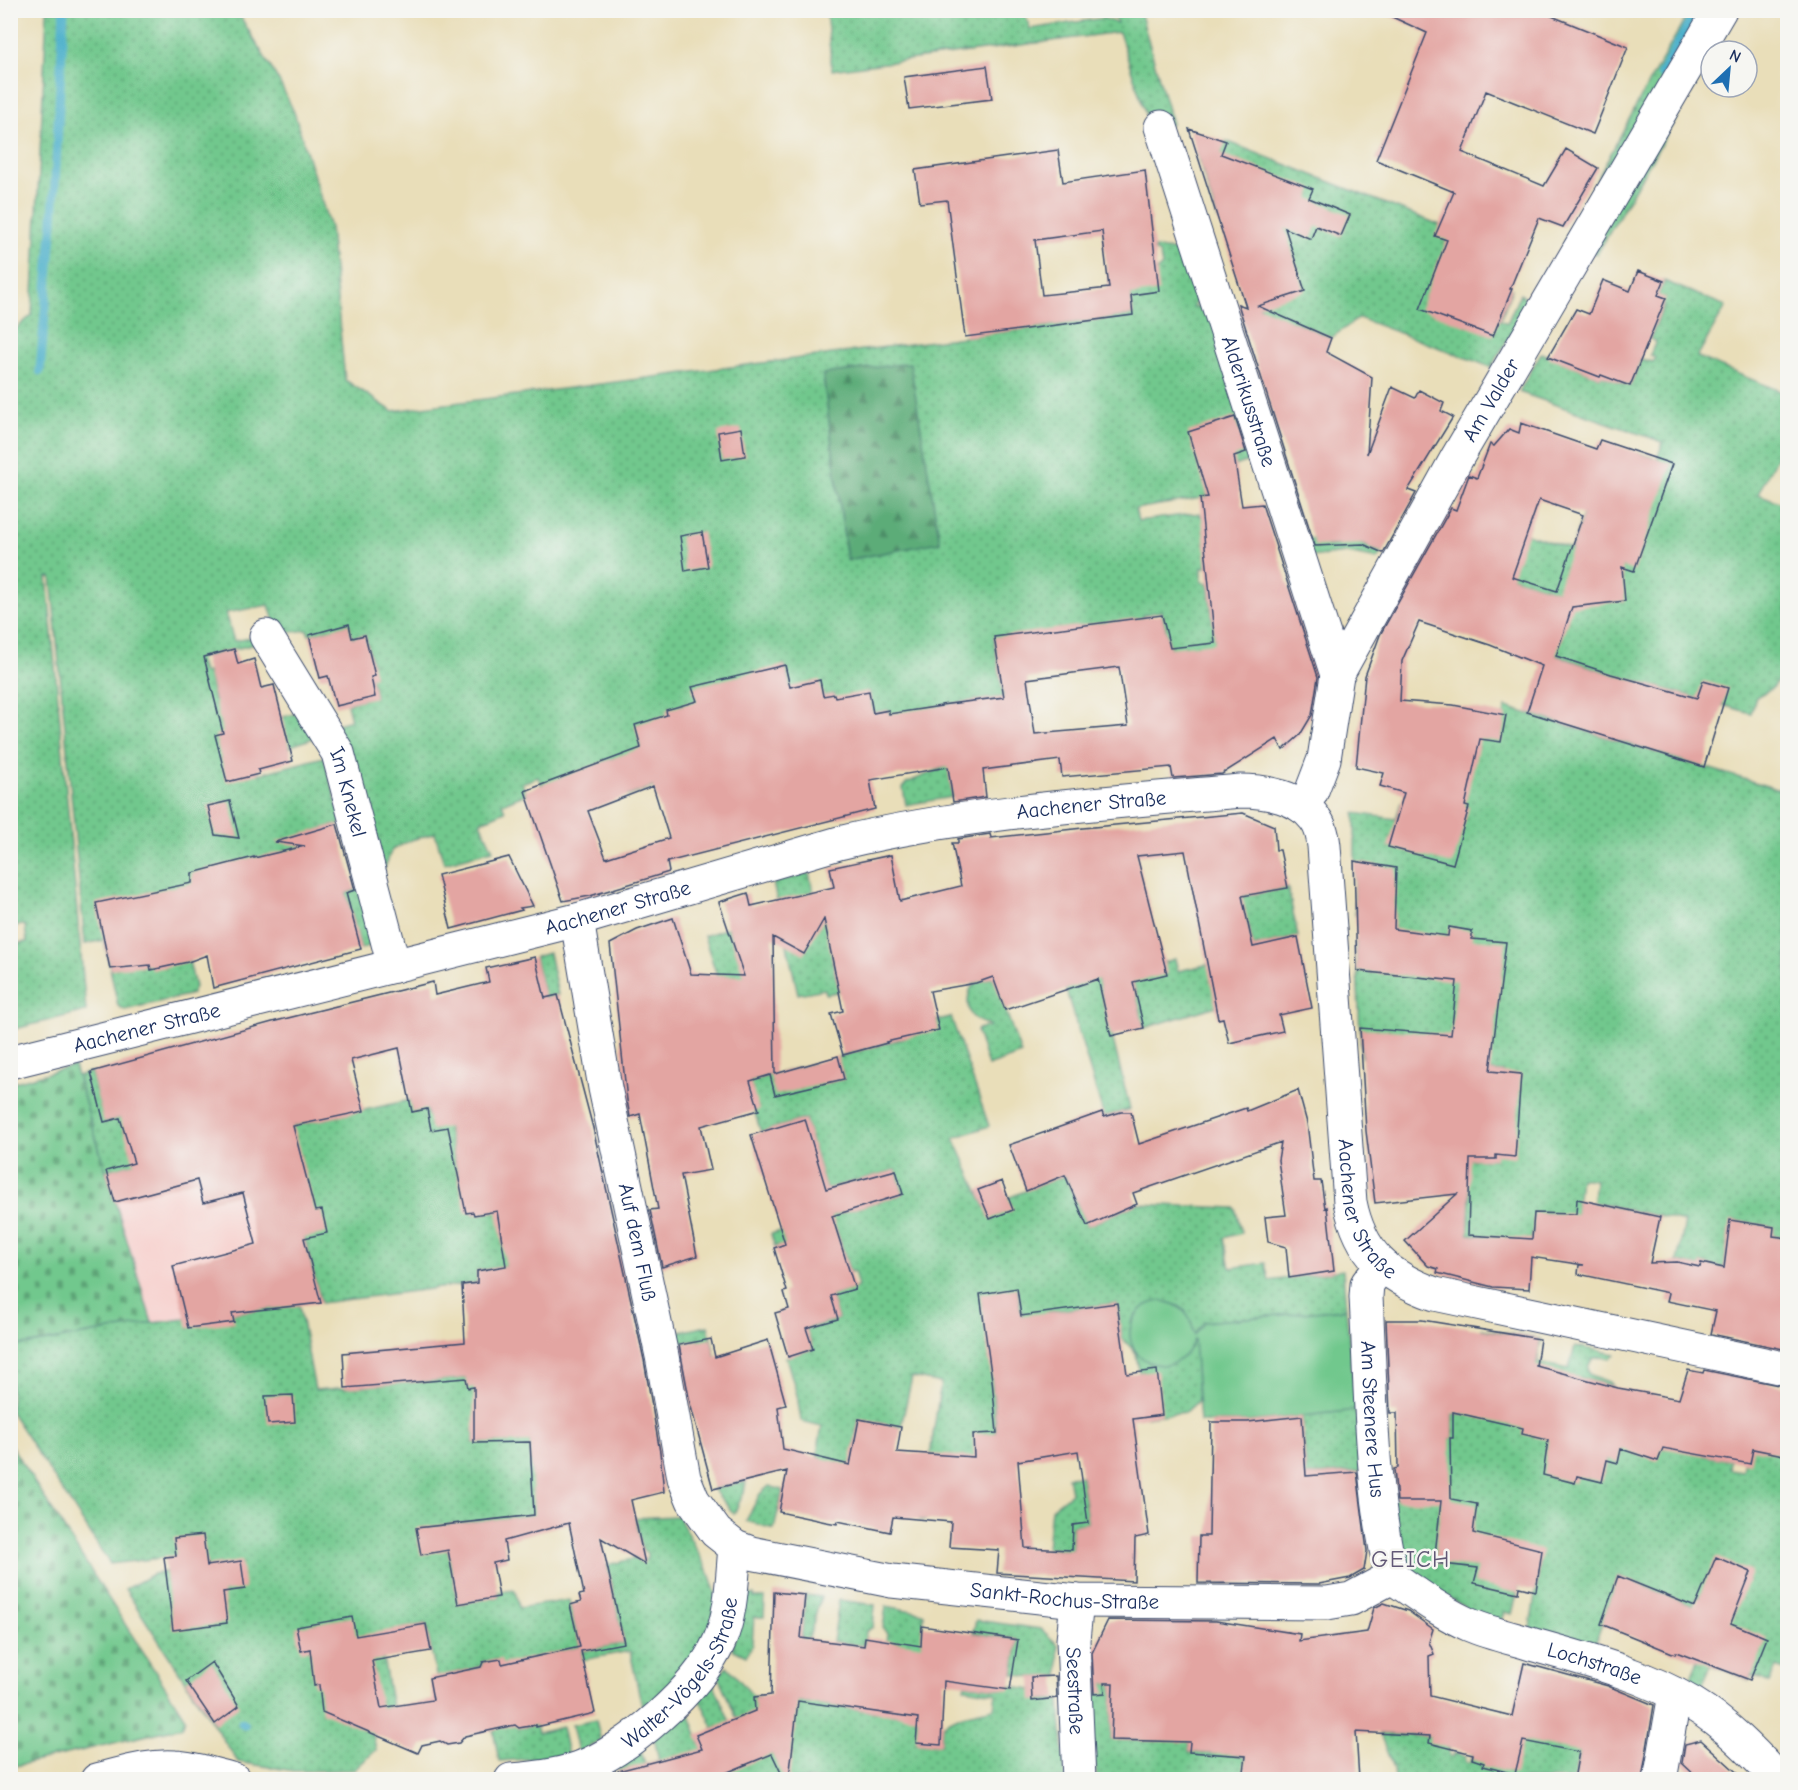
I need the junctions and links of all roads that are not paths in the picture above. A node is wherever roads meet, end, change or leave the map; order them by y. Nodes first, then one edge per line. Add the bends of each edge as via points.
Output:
1 (1720, 10) edge
2 (1161, 127) dead end
3 (266, 636) dead end
4 (1337, 675) junction
5 (1301, 806) junction
6 (577, 920) junction
7 (394, 966) junction
8 (10, 1062) edge
9 (1381, 1265) junction
10 (1788, 1369) edge
11 (735, 1547) junction
12 (1392, 1577) junction
13 (1077, 1601) junction
14 (1675, 1694) junction
15 (97, 1779) edge
16 (234, 1779) edge
17 (511, 1779) edge
18 (1079, 1779) edge
19 (1660, 1779) edge
20 (1779, 1779) edge

1 - 4 street, Am Valder via 1458,456
2 - 4 street, Alderikusstraße
3 - 7 street, Im Knekel via 338,753
4 - 5 street, Am Valder via 1323,759 1311,793
5 - 6 street, Aachener Straße via 1264,793 1240,791 1027,810 919,825 839,843
5 - 9 street, Aachener Straße via 1317,820 1323,840 1350,1202 1357,1231
6 - 7 street, Aachener Straße
6 - 11 street, Auf dem Fluß via 605,1088 684,1478 706,1520
7 - 8 street, Aachener Straße
9 - 10 street, Aachener Straße via 1404,1282 1435,1294
9 - 12 street, Am Steenere Hus via 1367,1284 1366,1298 1376,1475
11 - 13 street, Sankt-Rochus-Straße via 892,1581
11 - 17 street, Walter-Vögels-Straße via 728,1609 719,1642 695,1678 668,1707 612,1752 581,1768 550,1776
12 - 13 street, Sankt-Rochus-Straße via 1351,1599 1327,1603
12 - 14 street, Lochstraße via 1469,1625 1612,1667
13 - 18 street, Seestraße via 1073,1640
14 - 19 street
14 - 20 street, Lochstraße via 1726,1727
15 - 16 street via 152,1767 175,1767

